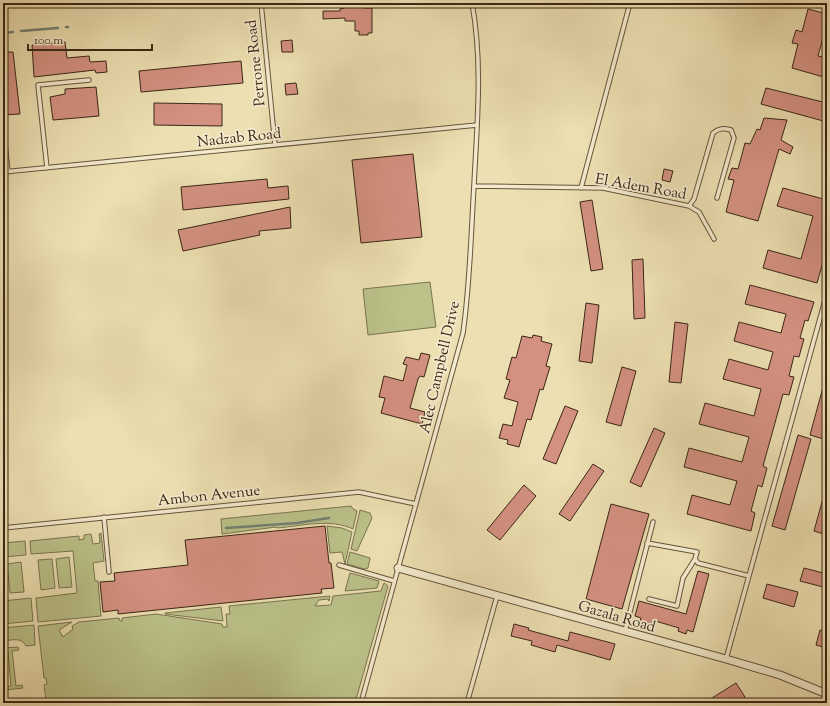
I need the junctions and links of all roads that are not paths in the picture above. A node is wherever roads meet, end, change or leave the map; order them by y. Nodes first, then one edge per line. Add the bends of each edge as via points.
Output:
1 (261, 3) edge
2 (472, 3) edge
3 (630, 3) edge
4 (89, 80) dead end
5 (3, 126) edge
6 (477, 126) junction
7 (275, 145) junction
8 (46, 168) junction
9 (3, 172) edge
10 (8, 172) junction
11 (474, 186) junction
12 (581, 188) junction
13 (717, 198) dead end
14 (689, 206) junction
15 (714, 239) dead end
16 (827, 293) edge
17 (416, 504) junction
18 (104, 517) junction
19 (653, 522) dead end
20 (3, 528) edge
21 (647, 543) junction
22 (695, 559) junction
23 (339, 565) dead end
24 (398, 568) junction
25 (109, 572) dead end
26 (749, 576) junction
27 (394, 581) junction
28 (497, 596) junction
29 (649, 599) dead end
30 (625, 631) junction
31 (726, 660) junction
32 (827, 694) edge
33 (361, 703) edge
34 (467, 703) edge

1 - 7 lane, Perrone Road
2 - 6 lane, Alec Campbell Drive via 479,68
3 - 12 lane
4 - 8 lane via 38,85
5 - 10 lane
6 - 7 lane, Nadzab Road
6 - 11 lane, Alec Campbell Drive
7 - 8 lane, Nadzab Road
8 - 10 lane, Nadzab Road
9 - 10 lane, Nadzab Road
11 - 12 lane, El Adem Road
11 - 17 lane, Alec Campbell Drive via 469,294 463,333
12 - 14 lane, El Adem Road via 603,188
13 - 14 lane via 734,138 731,130 723,128 713,133 694,198
14 - 15 lane, El Adem Road via 699,212
16 - 26 lane
17 - 18 lane, Ambon Avenue via 359,492
17 - 24 lane, Alec Campbell Drive
18 - 20 lane, Ambon Avenue
18 - 25 lane
19 - 21 lane
21 - 22 lane via 697,552
21 - 30 lane
22 - 26 lane via 698,563
22 - 29 lane via 683,578 677,606
23 - 27 lane
24 - 27 lane, Alec Campbell Drive
24 - 28 street, Gazala Road
26 - 31 lane
27 - 33 lane, Alec Campbell Drive
28 - 30 street, Gazala Road
28 - 34 lane
30 - 31 street, Gazala Road
31 - 32 street, Gazala Road via 780,675

